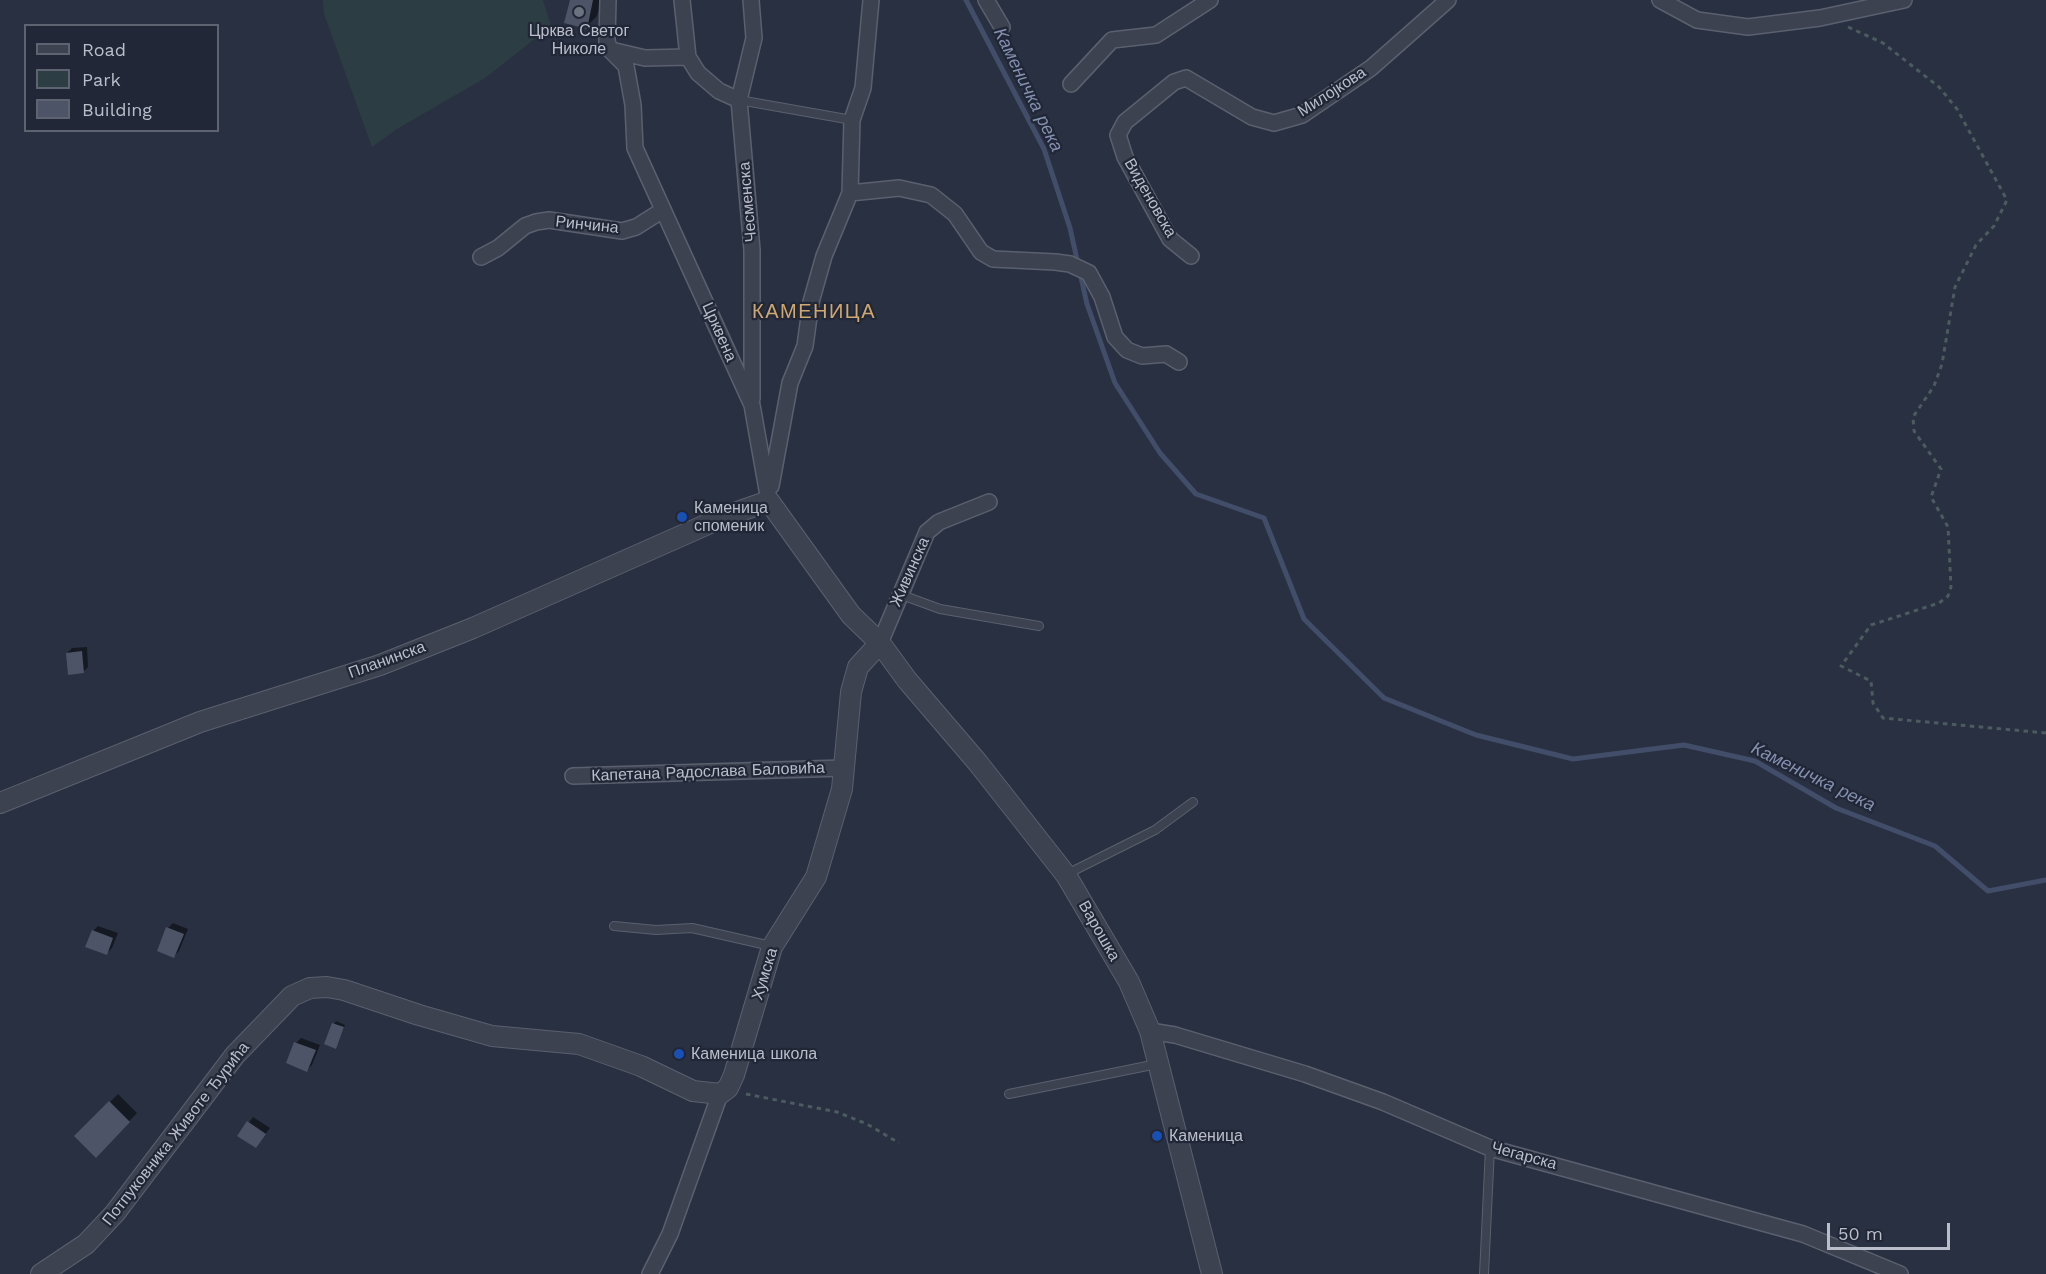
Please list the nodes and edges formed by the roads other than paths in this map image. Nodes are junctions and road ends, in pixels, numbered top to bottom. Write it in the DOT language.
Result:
graph roads {
  1 [pos="608,0"];
  2 [pos="682,0"];
  3 [pos="751,0"];
  4 [pos="872,0"];
  5 [pos="986,0"];
  6 [pos="1209,0"];
  7 [pos="1448,0"];
  8 [pos="1660,0"];
  9 [pos="1904,0"];
  10 [pos="1002,27"];
  11 [pos="610,50"];
  12 [pos="688,57"];
  13 [pos="1071,84"];
  14 [pos="739,100"];
  15 [pos="852,120"];
  16 [pos="1118,135"];
  17 [pos="850,193"];
  18 [pos="663,210"];
  19 [pos="481,256"];
  20 [pos="1191,256"];
  21 [pos="1179,362"];
  22 [pos="752,405"];
  23 [pos="769,501"];
  24 [pos="989,502"];
  25 [pos="899,594"];
  26 [pos="1039,626"];
  27 [pos="880,643"];
  28 [pos="844,768"];
  29 [pos="573,776"];
  30 [pos="1193,802"];
  31 [pos="0,803"];
  32 [pos="1066,875"];
  33 [pos="614,926"];
  34 [pos="772,947"];
  35 [pos="1150,1031"];
  36 [pos="1159,1064"];
  37 [pos="724,1091"];
  38 [pos="1009,1094"];
  39 [pos="1490,1148"];
  40 [pos="41,1274"];
  41 [pos="651,1274"];
  42 [pos="1212,1274"];
  43 [pos="1484,1274"];
  44 [pos="1900,1274"];
  1 -- 11 [label="street"];
  2 -- 12 [label="street"];
  3 -- 14 [label="street, Чесменска"];
  4 -- 15 [label="street"];
  5 -- 10 [label="street"];
  6 -- 13 [label="street"];
  7 -- 16 [label="street, Милојкова"];
  8 -- 9 [label="street"];
  11 -- 12 [label="street"];
  11 -- 18 [label="street, Црквена"];
  12 -- 14 [label="street"];
  14 -- 15 [label="lane"];
  14 -- 22 [label="street, Чесменска"];
  15 -- 17 [label="street"];
  16 -- 20 [label="street, Виденовска"];
  17 -- 21 [label="street"];
  17 -- 23 [label="street"];
  18 -- 19 [label="street, Ринчина"];
  18 -- 22 [label="street, Црквена"];
  22 -- 23 [label="street, Црквена"];
  23 -- 27 [label="street, Црквена"];
  23 -- 31 [label="street, Планинска"];
  24 -- 25 [label="street, Живинска"];
  25 -- 26 [label="lane"];
  25 -- 27 [label="street, Живинска"];
  27 -- 28 [label="street, Хумска"];
  27 -- 32 [label="street, Варошка"];
  28 -- 29 [label="street, Капетана Радослава Баловића"];
  28 -- 34 [label="street, Хумска"];
  30 -- 32 [label="lane"];
  32 -- 35 [label="street, Варошка"];
  33 -- 34 [label="lane"];
  34 -- 37 [label="street, Хумска"];
  35 -- 36 [label="street, Варошка"];
  35 -- 39 [label="street, Чегарска"];
  36 -- 38 [label="lane"];
  36 -- 42 [label="street, Варошка"];
  37 -- 40 [label="street, Потпуковника Животе Ђурића"];
  37 -- 41 [label="street, Хумска"];
  39 -- 43 [label="lane"];
  39 -- 44 [label="street, Чегарска"];
}
